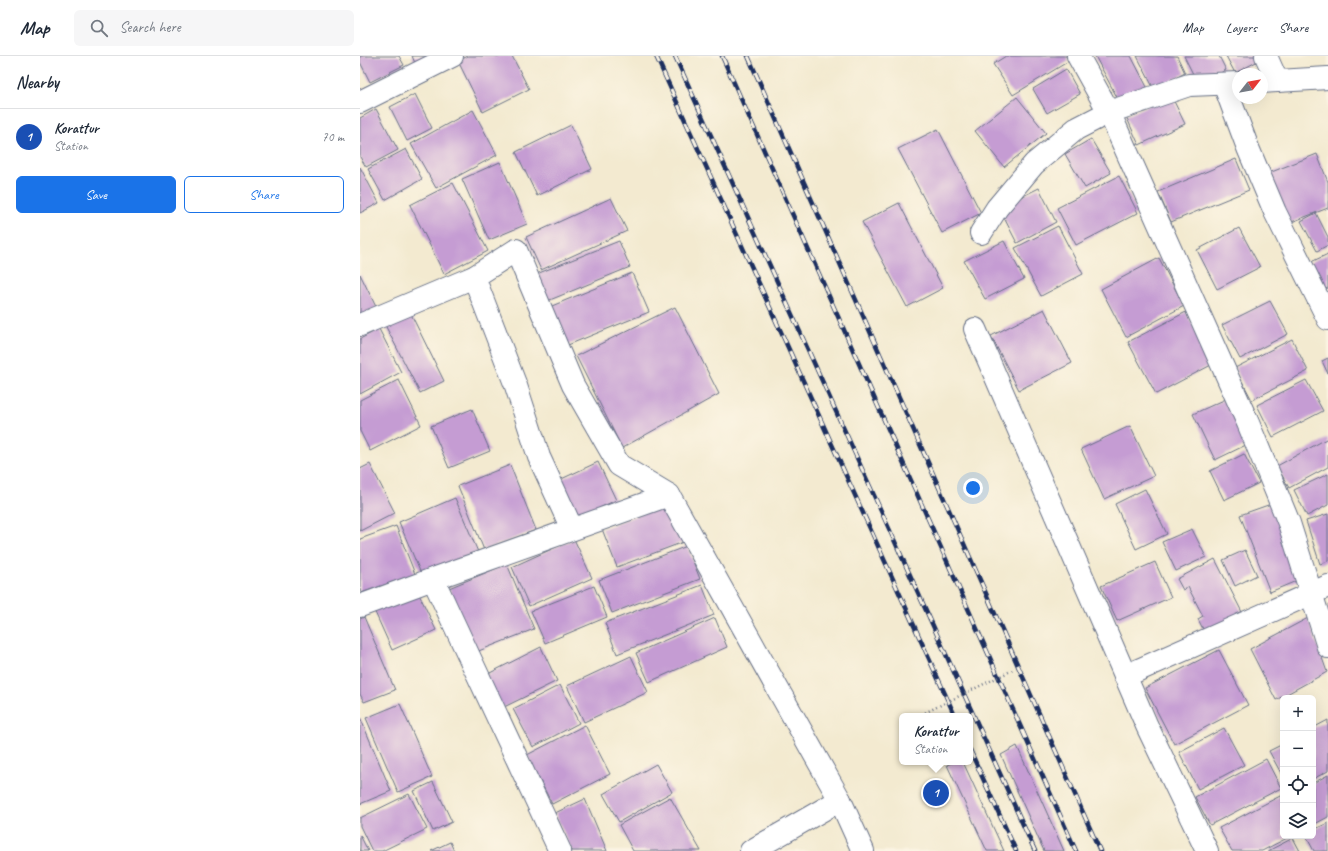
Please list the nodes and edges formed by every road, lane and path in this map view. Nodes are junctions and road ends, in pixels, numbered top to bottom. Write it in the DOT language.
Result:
graph roads {
  1 [pos="452,56"];
  2 [pos="1078,56"];
  3 [pos="1266,56"];
  4 [pos="1328,78"];
  5 [pos="1270,81"];
  6 [pos="1231,83"];
  7 [pos="360,102"];
  8 [pos="1109,112"];
  9 [pos="981,233"];
  10 [pos="474,277"];
  11 [pos="1328,319"];
  12 [pos="360,325"];
  13 [pos="975,329"];
  14 [pos="669,495"];
  15 [pos="572,530"];
  16 [pos="433,579"];
  17 [pos="1320,590"];
  18 [pos="360,606"];
  19 [pos="1328,647"];
  20 [pos="1015,669"];
  21 [pos="1125,676"];
  22 [pos="924,713"];
  23 [pos="840,800"];
  24 [pos="560,851"];
  25 [pos="751,851"];
  26 [pos="863,851"];
  27 [pos="1207,851"];
  1 -- 7 [label="street"];
  2 -- 8 [label="street"];
  3 -- 5 [label="street"];
  4 -- 5 [label="street"];
  6 -- 8 [label="street"];
  6 -- 11 [label="street"];
  8 -- 9 [label="street"];
  8 -- 17 [label="street"];
  10 -- 12 [label="street"];
  10 -- 14 [label="street"];
  10 -- 15 [label="street"];
  13 -- 21 [label="street"];
  14 -- 15 [label="street"];
  14 -- 23 [label="street"];
  15 -- 16 [label="street"];
  16 -- 18 [label="street"];
  16 -- 24 [label="street"];
  17 -- 19 [label="street"];
  17 -- 21 [label="street"];
  20 -- 22 [label="path, bridge"];
  21 -- 27 [label="street"];
  23 -- 25 [label="street"];
  23 -- 26 [label="street"];
}
